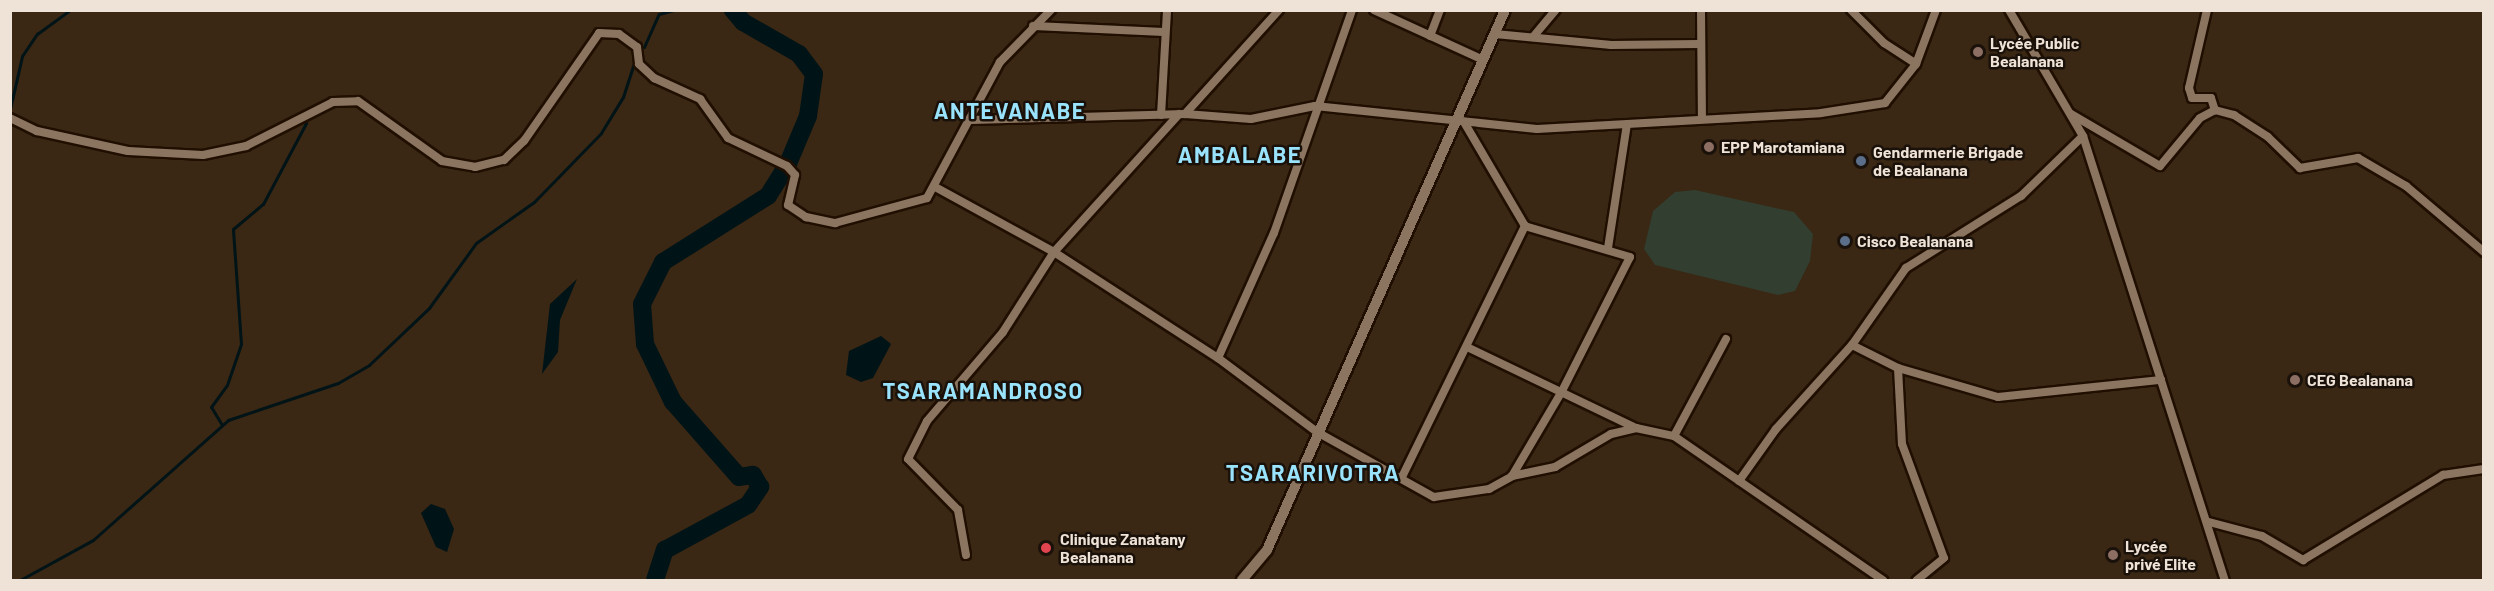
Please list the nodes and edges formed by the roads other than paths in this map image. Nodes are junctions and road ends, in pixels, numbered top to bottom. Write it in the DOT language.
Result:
graph roads {
  1 [pos="1051,10"];
  2 [pos="1167,10"];
  3 [pos="1279,10"];
  4 [pos="1352,10"];
  5 [pos="1374,10"];
  6 [pos="1440,10"];
  7 [pos="1505,10"];
  8 [pos="1556,10"];
  9 [pos="1701,10"];
  10 [pos="1851,10"];
  11 [pos="1936,10"];
  12 [pos="2009,10"];
  13 [pos="2207,10"];
  14 [pos="1033,26"];
  15 [pos="1165,32"];
  16 [pos="1495,34"];
  17 [pos="1430,36"];
  18 [pos="1533,37"];
  19 [pos="1699,44"];
  20 [pos="1483,60"];
  21 [pos="1916,64"];
  22 [pos="1314,106"];
  23 [pos="2215,110"];
  24 [pos="1182,114"];
  25 [pos="2071,114"];
  26 [pos="1161,115"];
  27 [pos="10,118"];
  28 [pos="1702,119"];
  29 [pos="971,120"];
  30 [pos="1461,120"];
  31 [pos="1627,124"];
  32 [pos="2083,136"];
  33 [pos="937,188"];
  34 [pos="1525,226"];
  35 [pos="1608,248"];
  36 [pos="1054,252"];
  37 [pos="2484,252"];
  38 [pos="1726,339"];
  39 [pos="1852,345"];
  40 [pos="1467,347"];
  41 [pos="1218,358"];
  42 [pos="1898,368"];
  43 [pos="2161,380"];
  44 [pos="1562,391"];
  45 [pos="1636,428"];
  46 [pos="1317,432"];
  47 [pos="1674,436"];
  48 [pos="2484,469"];
  49 [pos="1512,476"];
  50 [pos="1402,477"];
  51 [pos="1739,481"];
  52 [pos="2209,522"];
  53 [pos="966,555"];
  54 [pos="1242,580"];
  55 [pos="1883,580"];
  56 [pos="1917,580"];
  57 [pos="2225,580"];
  1 -- 14 [label="street"];
  2 -- 15 [label="street"];
  3 -- 24 [label="street"];
  4 -- 22 [label="street"];
  5 -- 17 [label="street"];
  6 -- 17 [label="street"];
  7 -- 16 [label="street"];
  8 -- 18 [label="street"];
  9 -- 19 [label="street"];
  10 -- 21 [label="street"];
  11 -- 21 [label="street"];
  12 -- 25 [label="street"];
  13 -- 23 [label="street"];
  14 -- 15 [label="street"];
  14 -- 29 [label="street"];
  15 -- 26 [label="street"];
  16 -- 18 [label="street"];
  16 -- 20 [label="street"];
  17 -- 20 [label="street"];
  18 -- 19 [label="street"];
  19 -- 28 [label="street"];
  20 -- 30 [label="street"];
  21 -- 28 [label="street"];
  22 -- 24 [label="street"];
  22 -- 30 [label="street"];
  22 -- 41 [label="street"];
  23 -- 25 [label="street"];
  23 -- 37 [label="street"];
  24 -- 26 [label="street"];
  24 -- 36 [label="street"];
  25 -- 32 [label="street"];
  26 -- 29 [label="street"];
  27 -- 33 [label="street"];
  28 -- 31 [label="street"];
  29 -- 33 [label="street"];
  30 -- 31 [label="street"];
  30 -- 34 [label="street"];
  30 -- 46 [label="street"];
  31 -- 35 [label="street"];
  32 -- 39 [label="street"];
  32 -- 43 [label="street"];
  33 -- 36 [label="street"];
  34 -- 35 [label="street"];
  34 -- 40 [label="street"];
  35 -- 44 [label="street"];
  36 -- 41 [label="street"];
  36 -- 53 [label="street"];
  38 -- 47 [label="street"];
  39 -- 42 [label="street"];
  39 -- 51 [label="street"];
  40 -- 44 [label="street"];
  40 -- 50 [label="street"];
  41 -- 46 [label="street"];
  42 -- 43 [label="street"];
  42 -- 56 [label="street"];
  43 -- 52 [label="street"];
  44 -- 45 [label="street"];
  44 -- 49 [label="street"];
  45 -- 47 [label="street"];
  45 -- 49 [label="street"];
  46 -- 50 [label="street"];
  46 -- 54 [label="street"];
  47 -- 51 [label="street"];
  48 -- 52 [label="street"];
  49 -- 50 [label="street"];
  51 -- 55 [label="street"];
  52 -- 57 [label="street"];
}
